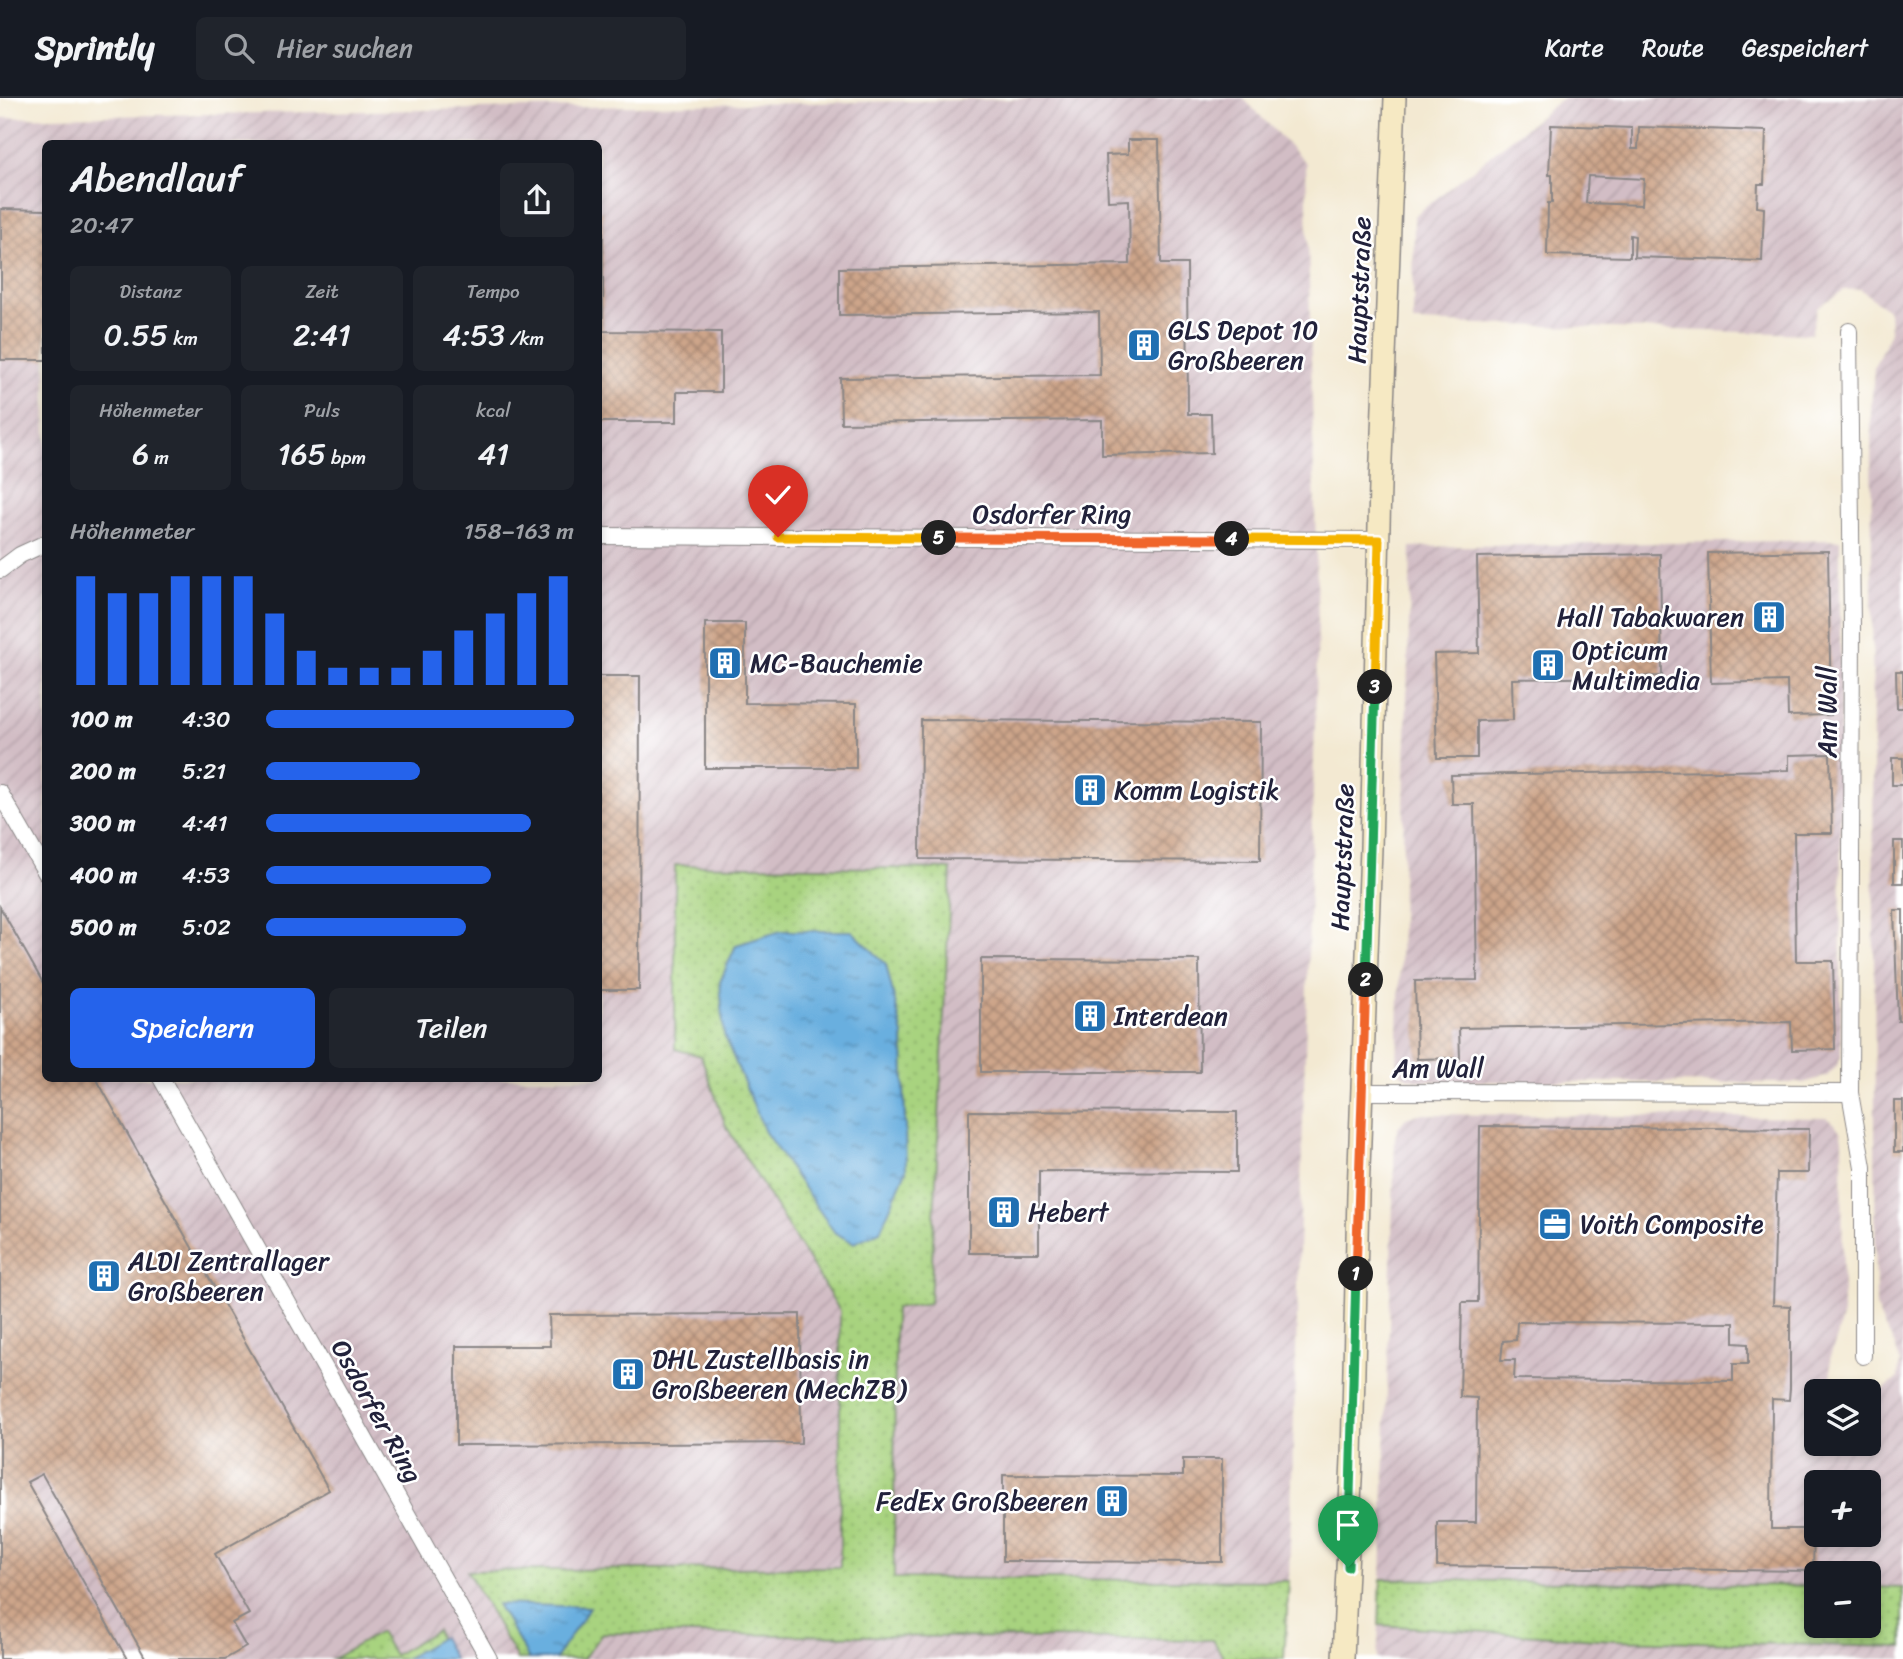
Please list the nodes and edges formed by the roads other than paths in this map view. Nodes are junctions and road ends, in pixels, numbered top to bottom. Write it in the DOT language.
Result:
graph roads {
  1 [pos="1395,98"];
  2 [pos="1849,331"];
  3 [pos="602,536"];
  4 [pos="1379,540"];
  5 [pos="42,545"];
  6 [pos="0,570"];
  7 [pos="0,793"];
  8 [pos="42,866"];
  9 [pos="163,1082"];
  10 [pos="1362,1092"];
  11 [pos="1850,1093"];
  12 [pos="1863,1356"];
  13 [pos="489,1659"];
  14 [pos="1343,1659"];
  1 -- 4 [label="street, Hauptstraße"];
  2 -- 11 [label="street, Am Wall"];
  3 -- 4 [label="street, Osdorfer Ring"];
  4 -- 10 [label="street, Hauptstraße"];
  5 -- 6 [label="street"];
  7 -- 8 [label="street"];
  9 -- 13 [label="street, Osdorfer Ring"];
  10 -- 11 [label="street, Am Wall"];
  10 -- 14 [label="street, Hauptstraße"];
  11 -- 12 [label="street, Am Wall"];
}
